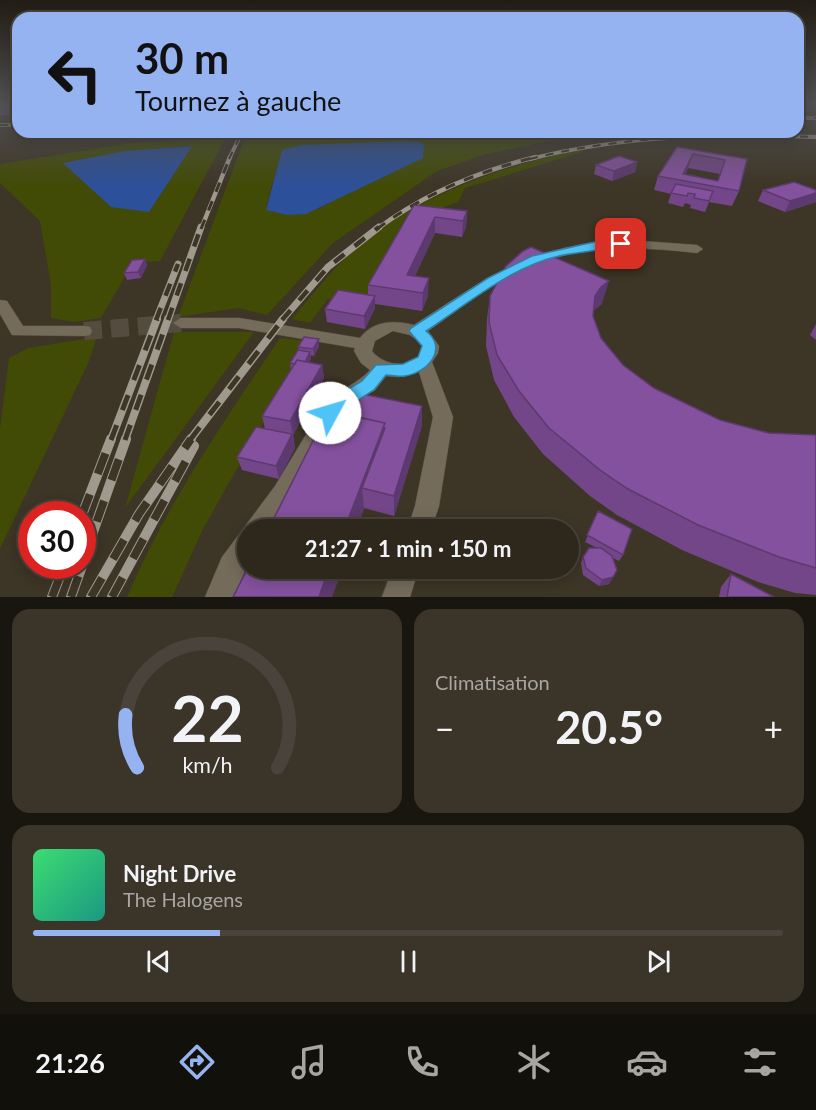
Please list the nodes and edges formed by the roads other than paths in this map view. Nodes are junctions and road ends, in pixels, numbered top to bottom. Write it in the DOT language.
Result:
graph roads {
  1 [pos="697,249"];
  2 [pos="0,305"];
  3 [pos="181,323"];
  4 [pos="84,331"];
  5 [pos="417,331"];
  6 [pos="364,344"];
  7 [pos="421,363"];
  8 [pos="381,369"];
  9 [pos="263,519"];
  10 [pos="423,519"];
  11 [pos="237,557"];
  12 [pos="402,579"];
  13 [pos="219,597"];
  14 [pos="396,597"];
  1 -- 5 [label="street"];
  2 -- 4 [label="street"];
  3 -- 6 [label="street"];
  5 -- 6 [label="street"];
  5 -- 7 [label="street"];
  6 -- 8 [label="street"];
  7 -- 8 [label="street"];
  7 -- 10 [label="street"];
  8 -- 9 [label="street"];
  11 -- 13 [label="street"];
  12 -- 14 [label="street"];
}
